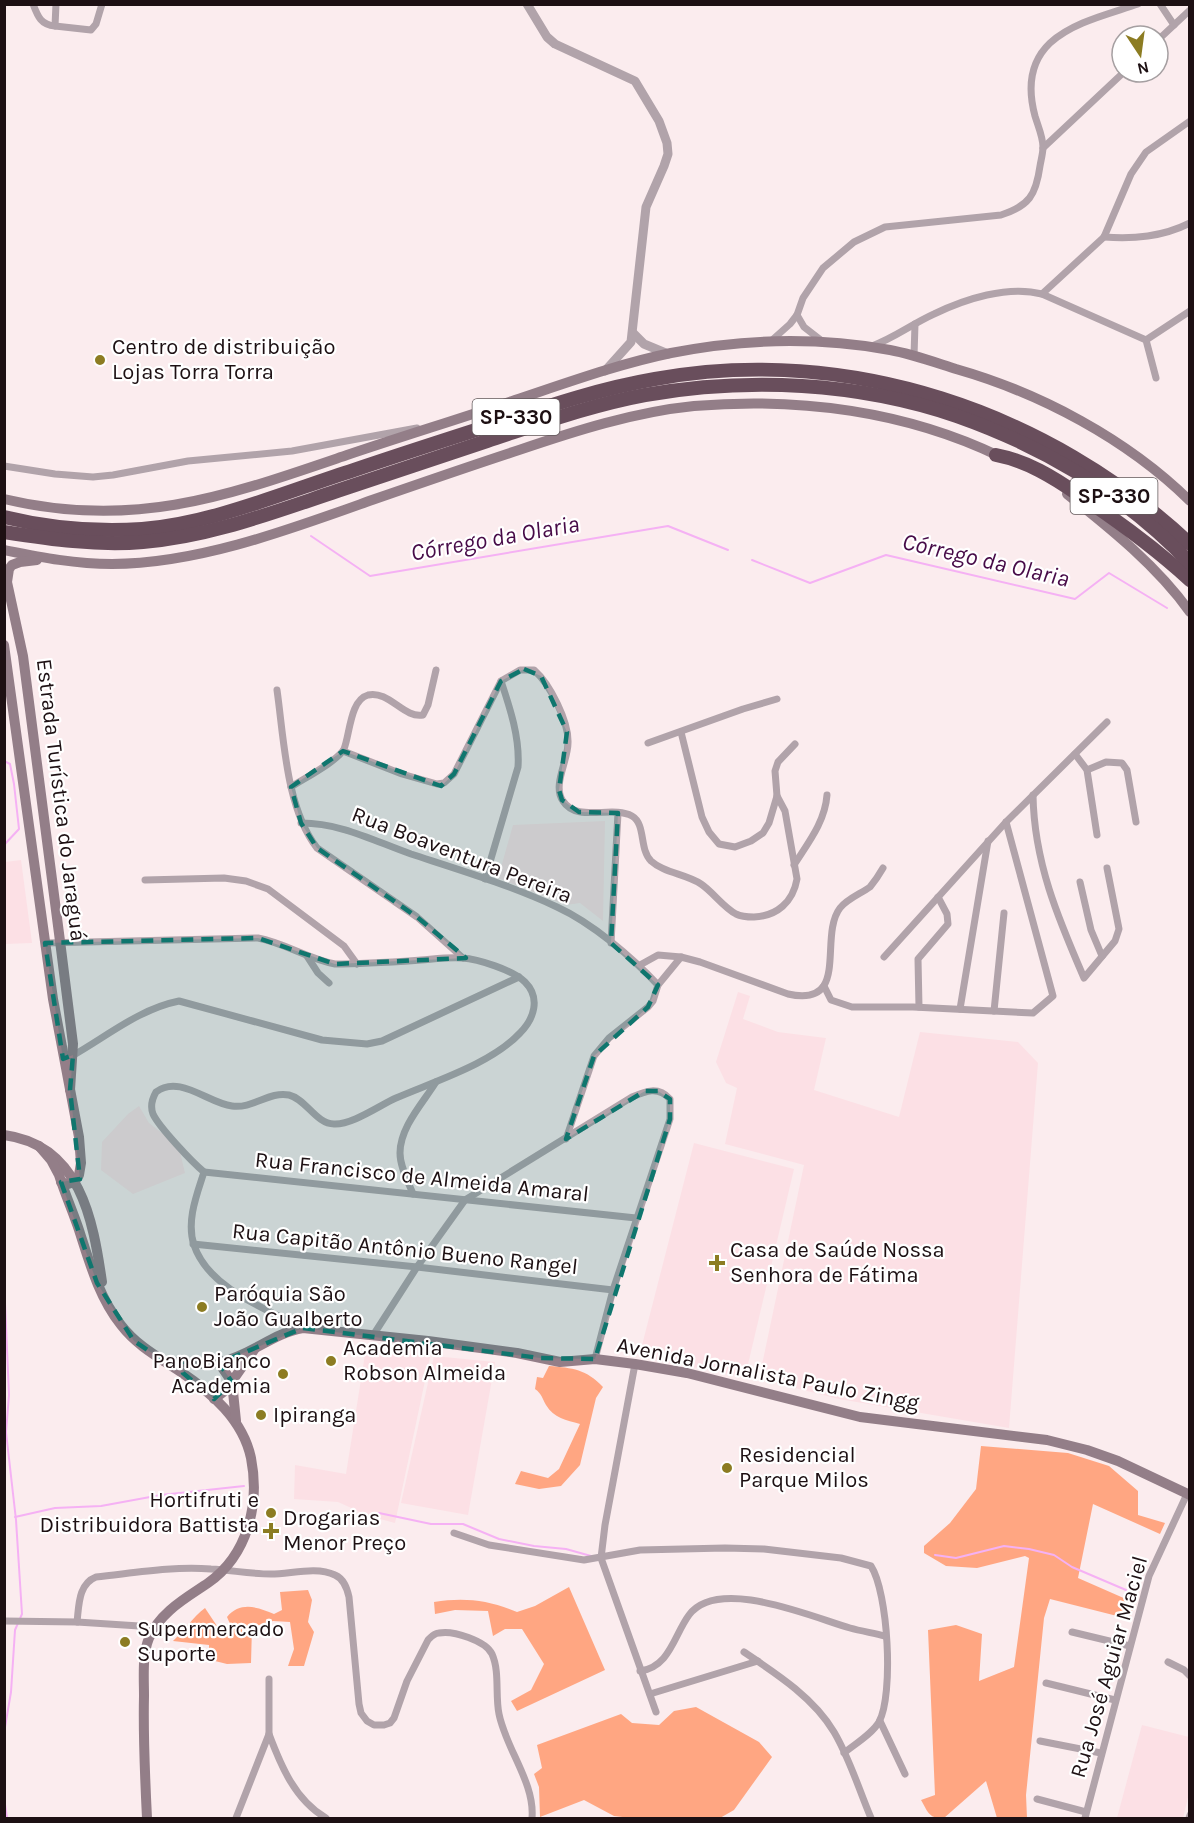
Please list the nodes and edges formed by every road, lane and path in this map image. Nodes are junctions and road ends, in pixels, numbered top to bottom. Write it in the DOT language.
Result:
graph roads {
  1 [pos="33,4"];
  2 [pos="56,4"];
  3 [pos="102,4"];
  4 [pos="527,4"];
  5 [pos="1138,4"];
  6 [pos="1160,4"];
  7 [pos="1190,10"];
  8 [pos="1174,25"];
  9 [pos="55,26"];
  10 [pos="1170,29"];
  11 [pos="1111,84"];
  12 [pos="1190,121"];
  13 [pos="1043,148"];
  14 [pos="1190,223"];
  15 [pos="1104,237"];
  16 [pos="1042,294"];
  17 [pos="1190,311"];
  18 [pos="797,315"];
  19 [pos="915,324"];
  20 [pos="633,333"];
  21 [pos="1146,340"];
  22 [pos="770,342"];
  23 [pos="824,343"];
  24 [pos="870,347"];
  25 [pos="669,354"];
  26 [pos="914,356"];
  27 [pos="605,370"];
  28 [pos="1156,378"];
  29 [pos="446,423"];
  30 [pos="996,455"];
  31 [pos="4,466"];
  32 [pos="4,499"];
  33 [pos="1190,501"];
  34 [pos="4,517"];
  35 [pos="4,532"];
  36 [pos="1190,544"];
  37 [pos="4,550"];
  38 [pos="58,560"];
  39 [pos="1190,563"];
  40 [pos="1190,580"];
  41 [pos="1190,612"];
  42 [pos="4,645"];
  43 [pos="436,670"];
  44 [pos="501,681"];
  45 [pos="278,690"];
  46 [pos="777,699"];
  47 [pos="1107,722"];
  48 [pos="681,732"];
  49 [pos="648,743"];
  50 [pos="795,744"];
  51 [pos="343,751"];
  52 [pos="1074,754"];
  53 [pos="1087,770"];
  54 [pos="291,787"];
  55 [pos="827,795"];
  56 [pos="1033,795"];
  57 [pos="777,796"];
  58 [pos="618,813"];
  59 [pos="1006,822"];
  60 [pos="1136,822"];
  61 [pos="301,823"];
  62 [pos="1097,835"];
  63 [pos="988,841"];
  64 [pos="794,865"];
  65 [pos="883,868"];
  66 [pos="1107,868"];
  67 [pos="485,879"];
  68 [pos="145,880"];
  69 [pos="1080,882"];
  70 [pos="938,897"];
  71 [pos="1004,913"];
  72 [pos="60,941"];
  73 [pos="45,943"];
  74 [pos="611,943"];
  75 [pos="307,956"];
  76 [pos="1102,956"];
  77 [pos="681,957"];
  78 [pos="884,957"];
  79 [pos="463,958"];
  80 [pos="357,964"];
  81 [pos="639,965"];
  82 [pos="519,977"];
  83 [pos="329,984"];
  84 [pos="658,986"];
  85 [pos="824,986"];
  86 [pos="919,1007"];
  87 [pos="960,1009"];
  88 [pos="994,1011"];
  89 [pos="68,1057"];
  90 [pos="436,1082"];
  91 [pos="7,1136"];
  92 [pos="79,1137"];
  93 [pos="566,1139"];
  94 [pos="81,1170"];
  95 [pos="204,1172"];
  96 [pos="61,1174"];
  97 [pos="74,1182"];
  98 [pos="413,1194"];
  99 [pos="465,1200"];
  100 [pos="88,1215"];
  101 [pos="636,1218"];
  102 [pos="193,1244"];
  103 [pos="417,1267"];
  104 [pos="613,1290"];
  105 [pos="103,1298"];
  106 [pos="303,1328"];
  107 [pos="374,1334"];
  108 [pos="256,1347"];
  109 [pos="595,1359"];
  110 [pos="164,1361"];
  111 [pos="191,1363"];
  112 [pos="219,1363"];
  113 [pos="635,1364"];
  114 [pos="183,1373"];
  115 [pos="232,1382"];
  116 [pos="214,1399"];
  117 [pos="236,1421"];
  118 [pos="1188,1494"];
  119 [pos="454,1533"];
  120 [pos="601,1558"];
  121 [pos="224,1570"];
  122 [pos="5,1621"];
  123 [pos="77,1622"];
  124 [pos="155,1627"];
  125 [pos="1072,1632"];
  126 [pos="885,1636"];
  127 [pos="1130,1646"];
  128 [pos="744,1652"];
  129 [pos="758,1662"];
  130 [pos="1168,1662"];
  131 [pos="640,1671"];
  132 [pos="1190,1676"];
  133 [pos="269,1679"];
  134 [pos="1046,1683"];
  135 [pos="650,1694"];
  136 [pos="1115,1700"];
  137 [pos="656,1712"];
  138 [pos="880,1720"];
  139 [pos="269,1734"];
  140 [pos="1040,1741"];
  141 [pos="844,1753"];
  142 [pos="1101,1754"];
  143 [pos="905,1774"];
  144 [pos="1037,1799"];
  145 [pos="1085,1815"];
  146 [pos="147,1818"];
  147 [pos="236,1818"];
  148 [pos="326,1818"];
  149 [pos="532,1818"];
  150 [pos="871,1818"];
  1 -- 9 [label="street"];
  2 -- 9 [label="street"];
  3 -- 9 [label="street"];
  4 -- 20 [label="street"];
  5 -- 13 [label="street"];
  6 -- 8 [label="street"];
  7 -- 8 [label="street"];
  8 -- 10 [label="street"];
  11 -- 13 [label="street"];
  12 -- 15 [label="street"];
  13 -- 18 [label="street"];
  14 -- 15 [label="street"];
  15 -- 16 [label="street"];
  16 -- 19 [label="street"];
  16 -- 21 [label="street"];
  17 -- 21 [label="street"];
  18 -- 22 [label="street"];
  18 -- 23 [label="street"];
  19 -- 24 [label="street"];
  19 -- 26 [label="street"];
  20 -- 25 [label="street"];
  20 -- 27 [label="street"];
  21 -- 28 [label="street"];
  22 -- 23 [label="main road"];
  22 -- 25 [label="main road"];
  23 -- 24 [label="main road"];
  24 -- 26 [label="main road"];
  25 -- 27 [label="main road"];
  26 -- 33 [label="main road"];
  27 -- 29 [label="main road"];
  29 -- 31 [label="street"];
  29 -- 32 [label="main road"];
  30 -- 38 [label="main road"];
  30 -- 40 [label="highway"];
  30 -- 41 [label="main road"];
  34 -- 36 [label="highway, SP-330"];
  35 -- 39 [label="highway, SP-330"];
  37 -- 38 [label="main road"];
  38 -- 72 [label="main road, Estrada Turística do Jaraguá"];
  42 -- 73 [label="main road, Estrada Turística do Jaraguá"];
  43 -- 51 [label="street"];
  44 -- 51 [label="street"];
  44 -- 58 [label="street"];
  44 -- 67 [label="street"];
  45 -- 54 [label="street"];
  46 -- 48 [label="street"];
  47 -- 52 [label="street"];
  48 -- 49 [label="street"];
  48 -- 57 [label="street"];
  50 -- 57 [label="street"];
  51 -- 54 [label="street"];
  52 -- 53 [label="street"];
  52 -- 56 [label="street"];
  53 -- 60 [label="street"];
  53 -- 62 [label="street"];
  54 -- 61 [label="street"];
  55 -- 64 [label="street"];
  56 -- 59 [label="street"];
  56 -- 76 [label="street"];
  57 -- 64 [label="street"];
  58 -- 64 [label="street"];
  58 -- 74 [label="street"];
  59 -- 63 [label="street"];
  59 -- 88 [label="street"];
  61 -- 67 [label="street, Rua Boaventura Pereira"];
  61 -- 79 [label="street"];
  63 -- 70 [label="street"];
  63 -- 87 [label="street"];
  65 -- 85 [label="street"];
  66 -- 76 [label="street"];
  67 -- 74 [label="street, Rua Boaventura Pereira"];
  68 -- 80 [label="street"];
  69 -- 76 [label="street"];
  70 -- 78 [label="street"];
  70 -- 86 [label="street"];
  71 -- 88 [label="street"];
  72 -- 73 [label="street"];
  72 -- 75 [label="street"];
  72 -- 89 [label="main road, Estrada Turística do Jaraguá"];
  73 -- 89 [label="main road, Estrada Turística do Jaraguá"];
  74 -- 81 [label="street, Rua Boaventura Pereira"];
  75 -- 80 [label="street"];
  75 -- 83 [label="street"];
  77 -- 81 [label="street"];
  77 -- 84 [label="street"];
  77 -- 85 [label="street"];
  79 -- 80 [label="street"];
  79 -- 82 [label="street"];
  81 -- 84 [label="street, Rua Boaventura Pereira"];
  82 -- 89 [label="street"];
  82 -- 90 [label="street"];
  84 -- 93 [label="street"];
  85 -- 86 [label="street"];
  86 -- 87 [label="street"];
  87 -- 88 [label="street"];
  89 -- 92 [label="main road, Estrada Turística do Jaraguá"];
  90 -- 95 [label="street"];
  90 -- 98 [label="street"];
  91 -- 96 [label="main road"];
  92 -- 94 [label="main road, Estrada Turística do Jaraguá"];
  92 -- 96 [label="main road"];
  93 -- 99 [label="street"];
  93 -- 101 [label="street"];
  94 -- 97 [label="main road"];
  94 -- 100 [label="main road, Estrada Turística do Jaraguá"];
  95 -- 98 [label="street, Rua Francisco de Almeida Amaral"];
  95 -- 102 [label="street"];
  96 -- 97 [label="main road"];
  96 -- 97 [label="main road"];
  96 -- 105 [label="main road"];
  97 -- 100 [label="main road"];
  98 -- 99 [label="street, Rua Francisco de Almeida Amaral"];
  99 -- 101 [label="street, Rua Francisco de Almeida Amaral"];
  99 -- 103 [label="street"];
  100 -- 105 [label="main road"];
  101 -- 104 [label="street"];
  102 -- 103 [label="street, Rua Capitão Antônio Bueno Rangel"];
  102 -- 106 [label="street"];
  103 -- 104 [label="street, Rua Capitão Antônio Bueno Rangel"];
  103 -- 107 [label="street"];
  104 -- 109 [label="street"];
  105 -- 110 [label="main road"];
  106 -- 107 [label="main road, Avenida Jornalista Paulo Zingg"];
  106 -- 108 [label="main road, Avenida Jornalista Paulo Zingg"];
  107 -- 109 [label="main road, Avenida Jornalista Paulo Zingg"];
  108 -- 112 [label="main road, Avenida Jornalista Paulo Zingg"];
  108 -- 115 [label="main road, Avenida Jornalista Paulo Zingg"];
  109 -- 113 [label="main road, Avenida Jornalista Paulo Zingg"];
  110 -- 111 [label="main road, Avenida Jornalista Paulo Zingg"];
  110 -- 114 [label="main road"];
  111 -- 112 [label="main road, Avenida Jornalista Paulo Zingg"];
  111 -- 114 [label="main road"];
  112 -- 115 [label="main road"];
  113 -- 118 [label="main road, Avenida Jornalista Paulo Zingg"];
  113 -- 120 [label="street"];
  114 -- 116 [label="main road"];
  115 -- 116 [label="main road, Avenida Jornalista Paulo Zingg"];
  115 -- 117 [label="main road"];
  116 -- 117 [label="main road"];
  117 -- 121 [label="main road"];
  118 -- 127 [label="street, Rua José Aguiar Maciel"];
  119 -- 120 [label="street"];
  120 -- 126 [label="street"];
  120 -- 131 [label="street"];
  121 -- 123 [label="street"];
  121 -- 124 [label="main road"];
  121 -- 149 [label="street"];
  122 -- 123 [label="street"];
  123 -- 124 [label="street"];
  124 -- 146 [label="main road"];
  125 -- 127 [label="street"];
  126 -- 131 [label="street"];
  126 -- 138 [label="street"];
  127 -- 136 [label="street, Rua José Aguiar Maciel"];
  128 -- 129 [label="street"];
  129 -- 135 [label="street"];
  129 -- 141 [label="street"];
  130 -- 132 [label="street"];
  131 -- 135 [label="street"];
  133 -- 139 [label="street"];
  134 -- 136 [label="street"];
  135 -- 137 [label="street"];
  136 -- 142 [label="street, Rua José Aguiar Maciel"];
  138 -- 141 [label="street"];
  138 -- 143 [label="street"];
  139 -- 147 [label="street"];
  139 -- 148 [label="street"];
  140 -- 142 [label="street"];
  141 -- 150 [label="street"];
  142 -- 145 [label="street, Rua José Aguiar Maciel"];
  144 -- 145 [label="street"];
}
